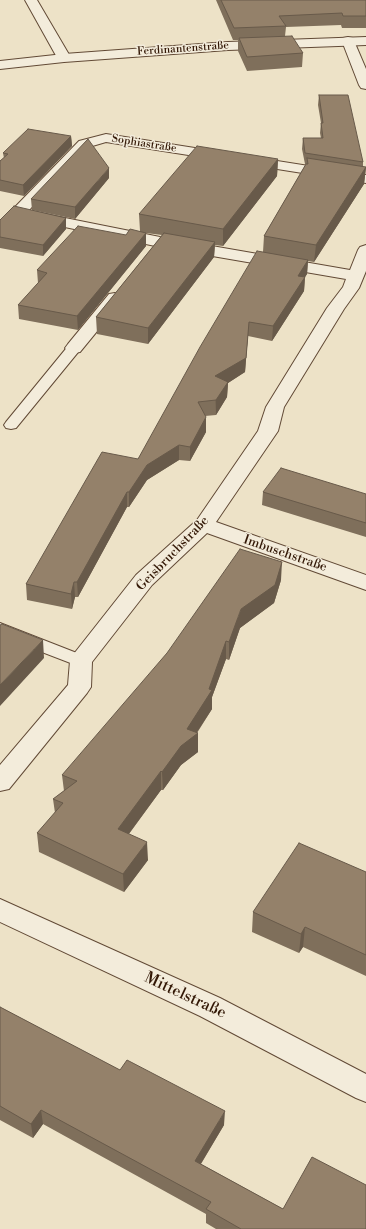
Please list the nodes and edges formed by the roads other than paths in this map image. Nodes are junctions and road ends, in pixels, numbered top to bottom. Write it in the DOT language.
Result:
graph roads {
  1 [pos="31,0"];
  2 [pos="348,41"];
  3 [pos="366,41"];
  4 [pos="64,58"];
  5 [pos="0,66"];
  6 [pos="366,85"];
  7 [pos="366,179"];
  8 [pos="366,250"];
  9 [pos="126,283"];
  10 [pos="358,285"];
  11 [pos="74,348"];
  12 [pos="11,425"];
  13 [pos="204,525"];
  14 [pos="366,583"];
  15 [pos="0,629"];
  16 [pos="82,661"];
  17 [pos="0,782"];
  18 [pos="0,910"];
  19 [pos="366,1089"];
  1 -- 4 [label="street"];
  2 -- 3 [label="street, Ferdinantenstraße"];
  2 -- 4 [label="street, Ferdinantenstraße"];
  2 -- 6 [label="street"];
  4 -- 5 [label="street, Ferdinantenstraße"];
  7 -- 10 [label="street, Sophiastraße"];
  8 -- 10 [label="street, Geisbruchstraße"];
  9 -- 11 [label="street"];
  10 -- 13 [label="street, Geisbruchstraße"];
  11 -- 12 [label="lane"];
  13 -- 14 [label="street, Imbuschstraße"];
  13 -- 16 [label="street, Geisbruchstraße"];
  15 -- 16 [label="lane"];
  16 -- 17 [label="street"];
  18 -- 19 [label="street, Mittelstraße"];
}
